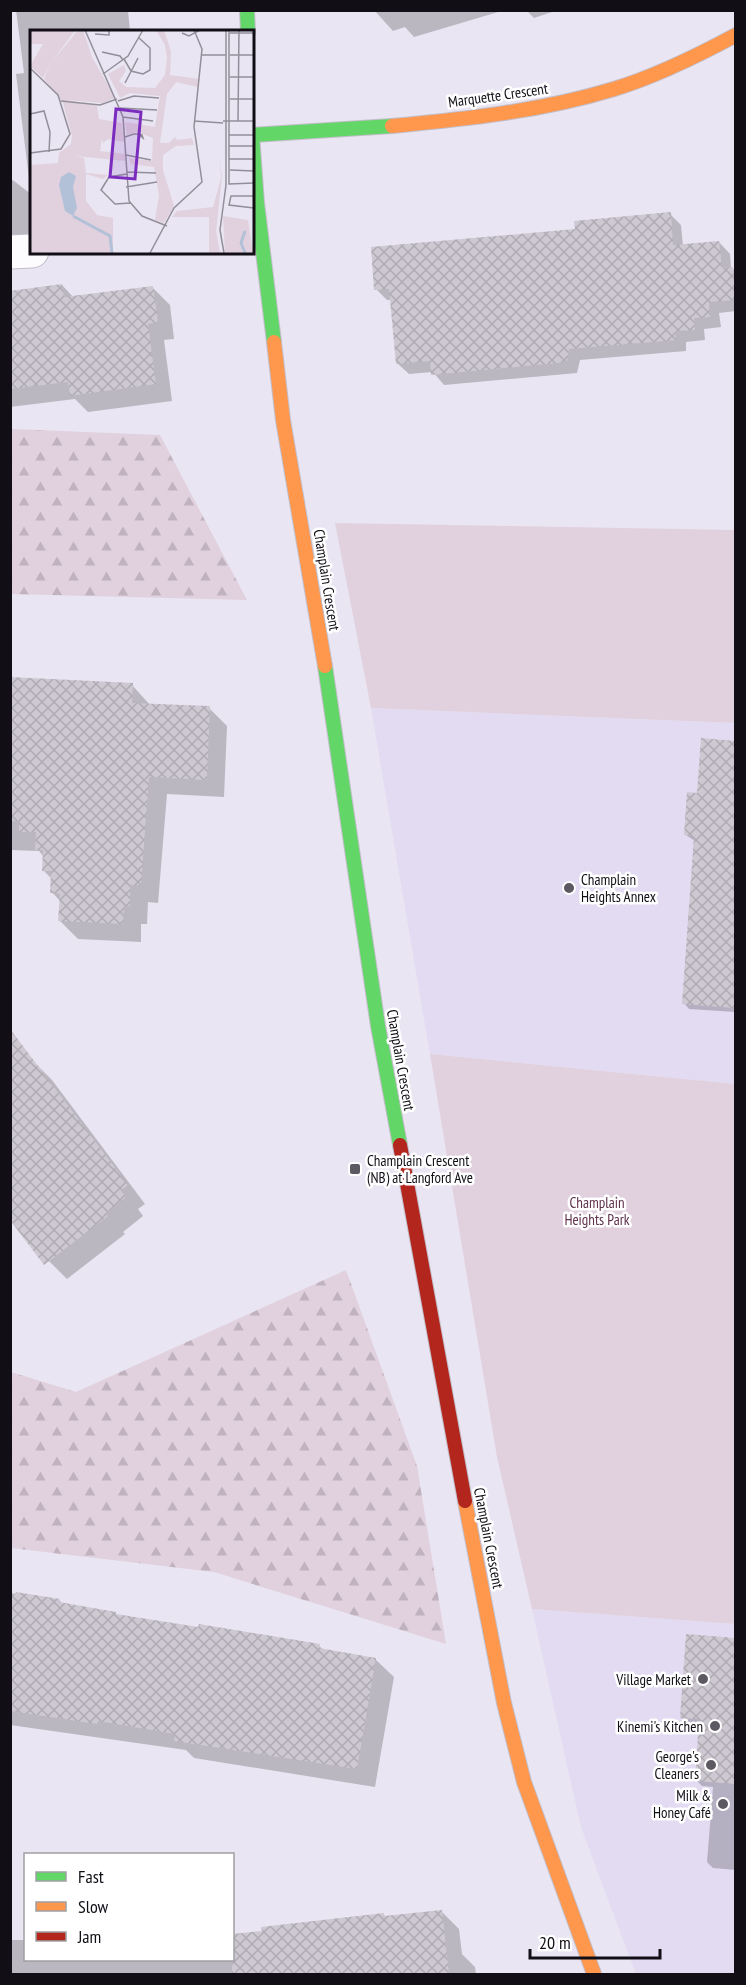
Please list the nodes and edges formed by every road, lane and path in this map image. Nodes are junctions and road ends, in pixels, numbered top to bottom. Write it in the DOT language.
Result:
graph roads {
  1 [pos="247,10"];
  2 [pos="248,30"];
  3 [pos="735,35"];
  4 [pos="254,135"];
  5 [pos="254,204"];
  6 [pos="30,251"];
  7 [pos="10,252"];
  8 [pos="594,1974"];
  1 -- 2 [label="street"];
  3 -- 4 [label="street, Marquette Crescent"];
  5 -- 8 [label="street, Champlain Crescent"];
  6 -- 7 [label="street"];
}
